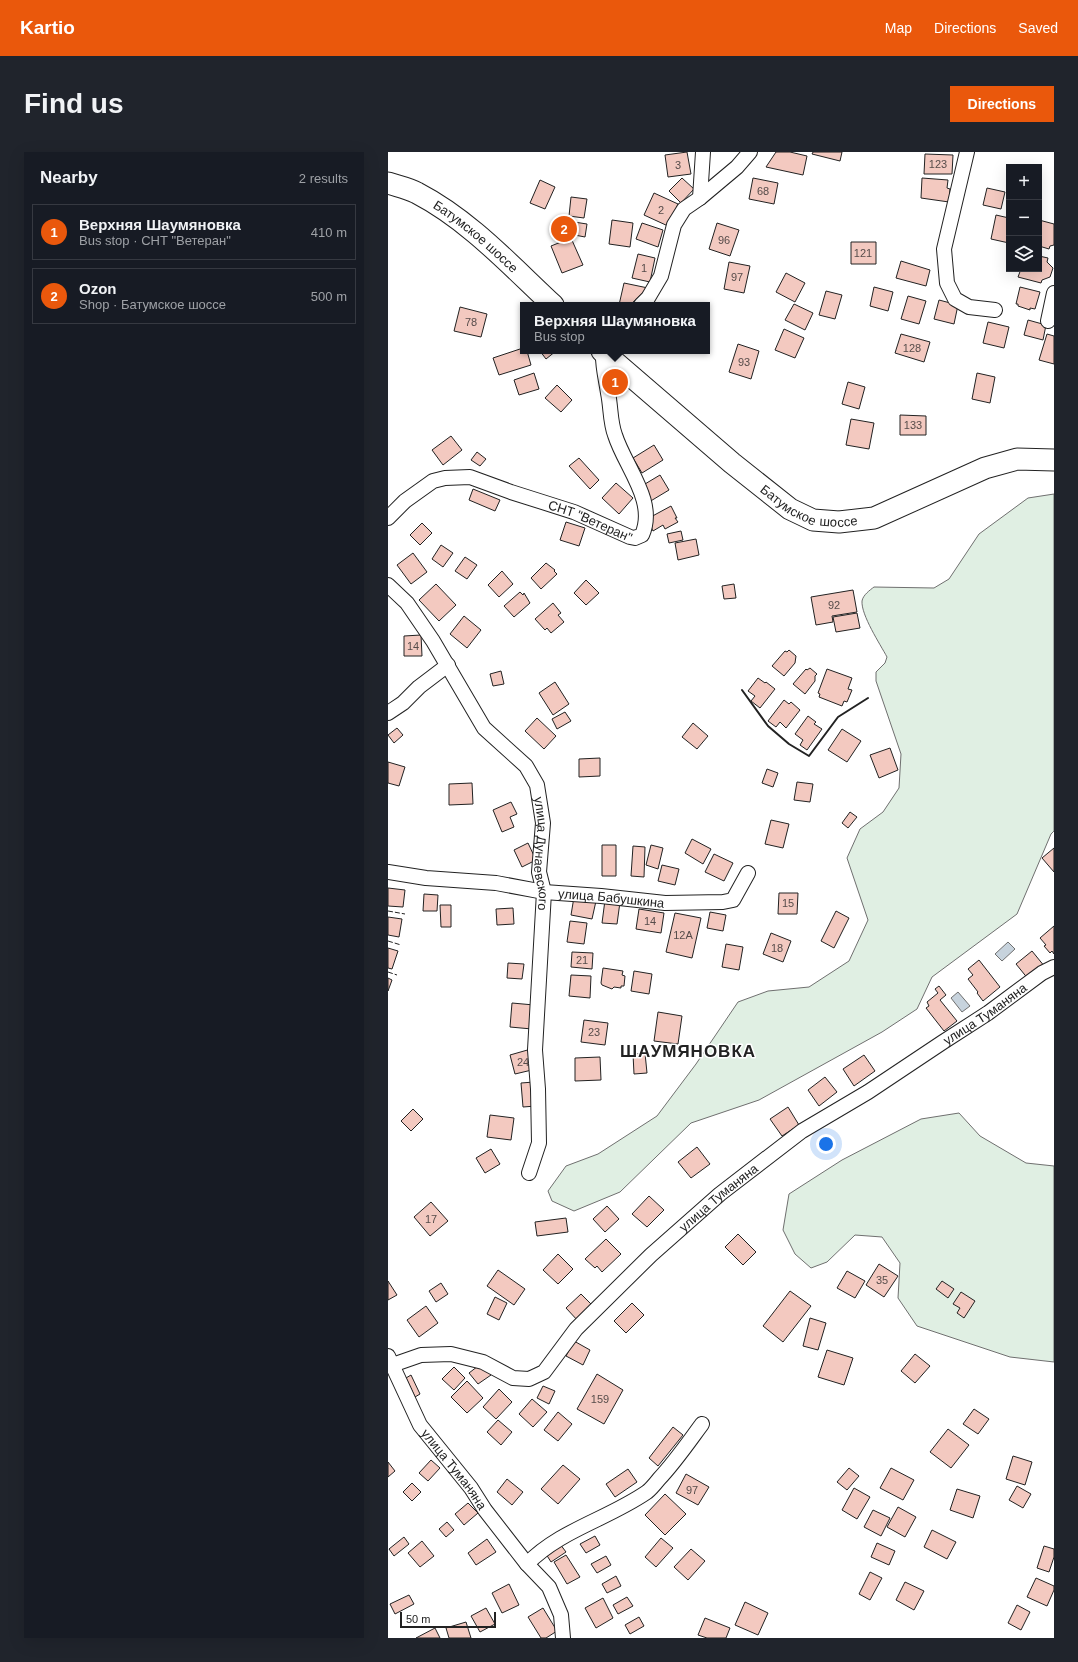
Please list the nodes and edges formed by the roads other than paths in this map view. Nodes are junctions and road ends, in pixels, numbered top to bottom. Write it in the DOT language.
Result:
graph roads {
  1 [pos="703,152"];
  2 [pos="750,152"];
  3 [pos="967,152"];
  4 [pos="388,183"];
  5 [pos="700,198"];
  6 [pos="1054,293"];
  7 [pos="550,302"];
  8 [pos="644,302"];
  9 [pos="996,310"];
  10 [pos="1048,321"];
  11 [pos="602,354"];
  12 [pos="605,354"];
  13 [pos="1054,460"];
  14 [pos="388,518"];
  15 [pos="388,584"];
  16 [pos="448,665"];
  17 [pos="388,713"];
  18 [pos="388,872"];
  19 [pos="748,873"];
  20 [pos="544,892"];
  21 [pos="1054,967"];
  22 [pos="529,1173"];
  23 [pos="391,1362"];
  24 [pos="702,1424"];
  25 [pos="527,1564"];
  26 [pos="563,1638"];
  1 -- 5 [label="street"];
  2 -- 5 [label="street"];
  3 -- 9 [label="street"];
  4 -- 7 [label="highway, Батумское шоссе"];
  5 -- 8 [label="street"];
  6 -- 10 [label="street"];
  11 -- 14 [label="street, СНТ \"Ветеран\""];
  12 -- 13 [label="highway, Батумское шоссе"];
  15 -- 16 [label="street, улица Дунаевского"];
  16 -- 17 [label="street"];
  16 -- 20 [label="street, улица Дунаевского"];
  18 -- 20 [label="street, улица Бабушкина"];
  19 -- 20 [label="street, улица Бабушкина"];
  20 -- 22 [label="street, улица Дунаевского"];
  21 -- 23 [label="street, улица Туманяна"];
  23 -- 25 [label="street, улица Туманяна"];
  24 -- 25 [label="street"];
  25 -- 26 [label="street, улица Туманяна"];
}
